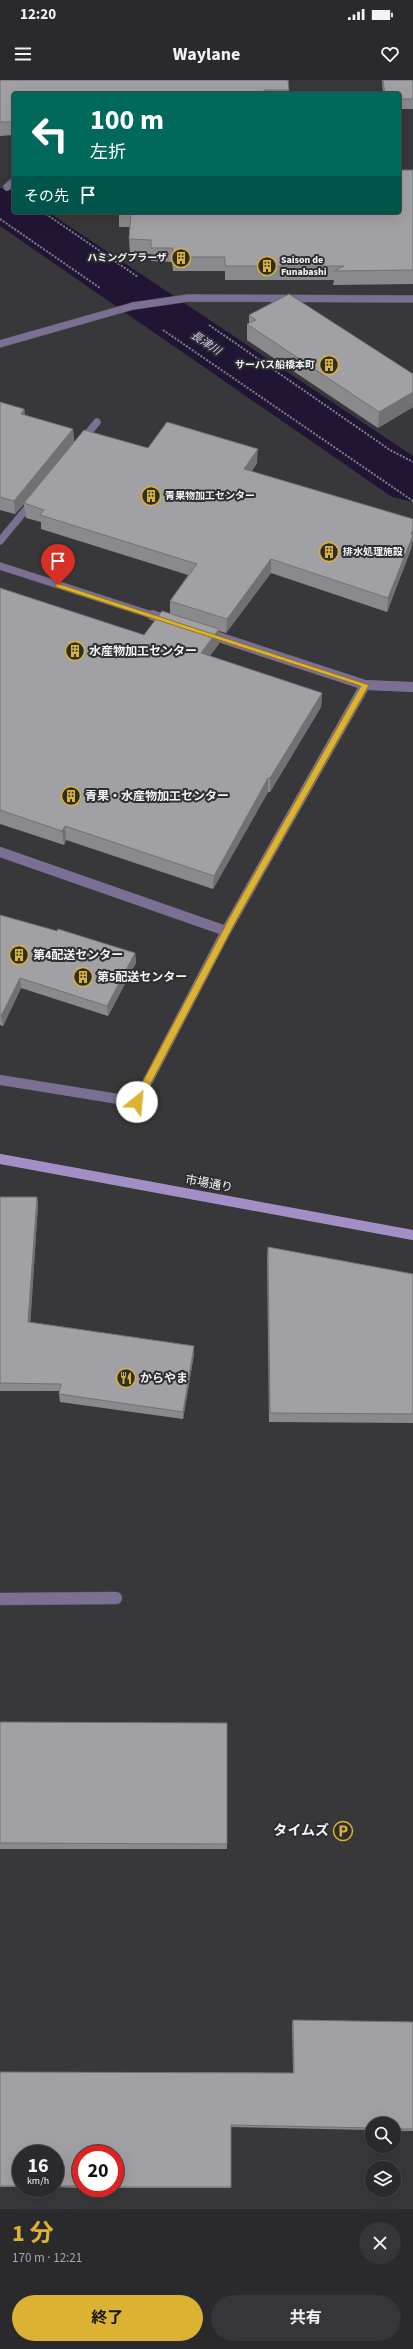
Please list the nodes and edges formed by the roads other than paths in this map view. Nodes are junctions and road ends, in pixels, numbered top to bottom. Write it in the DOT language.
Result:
graph roads {
  1 [pos="12,183"];
  2 [pos="7,187"];
  3 [pos="413,299"];
  4 [pos="0,344"];
  5 [pos="97,422"];
  6 [pos="78,446"];
  7 [pos="39,494"];
  8 [pos="0,542"];
  9 [pos="0,566"];
  10 [pos="179,624"];
  11 [pos="194,629"];
  12 [pos="366,685"];
  13 [pos="413,687"];
  14 [pos="0,852"];
  15 [pos="226,931"];
  16 [pos="0,1080"];
  17 [pos="0,1159"];
  18 [pos="413,1235"];
  19 [pos="116,1598"];
  20 [pos="0,1599"];
  1 -- 2 [label="street"];
  3 -- 4 [label="street"];
  5 -- 6 [label="street"];
  7 -- 8 [label="street"];
  9 -- 10 [label="street"];
  11 -- 12 [label="street"];
  12 -- 13 [label="street"];
  12 -- 15 [label="street"];
  14 -- 15 [label="street"];
  15 -- 16 [label="street"];
  17 -- 18 [label="street, 市場通り"];
  19 -- 20 [label="street"];
}
